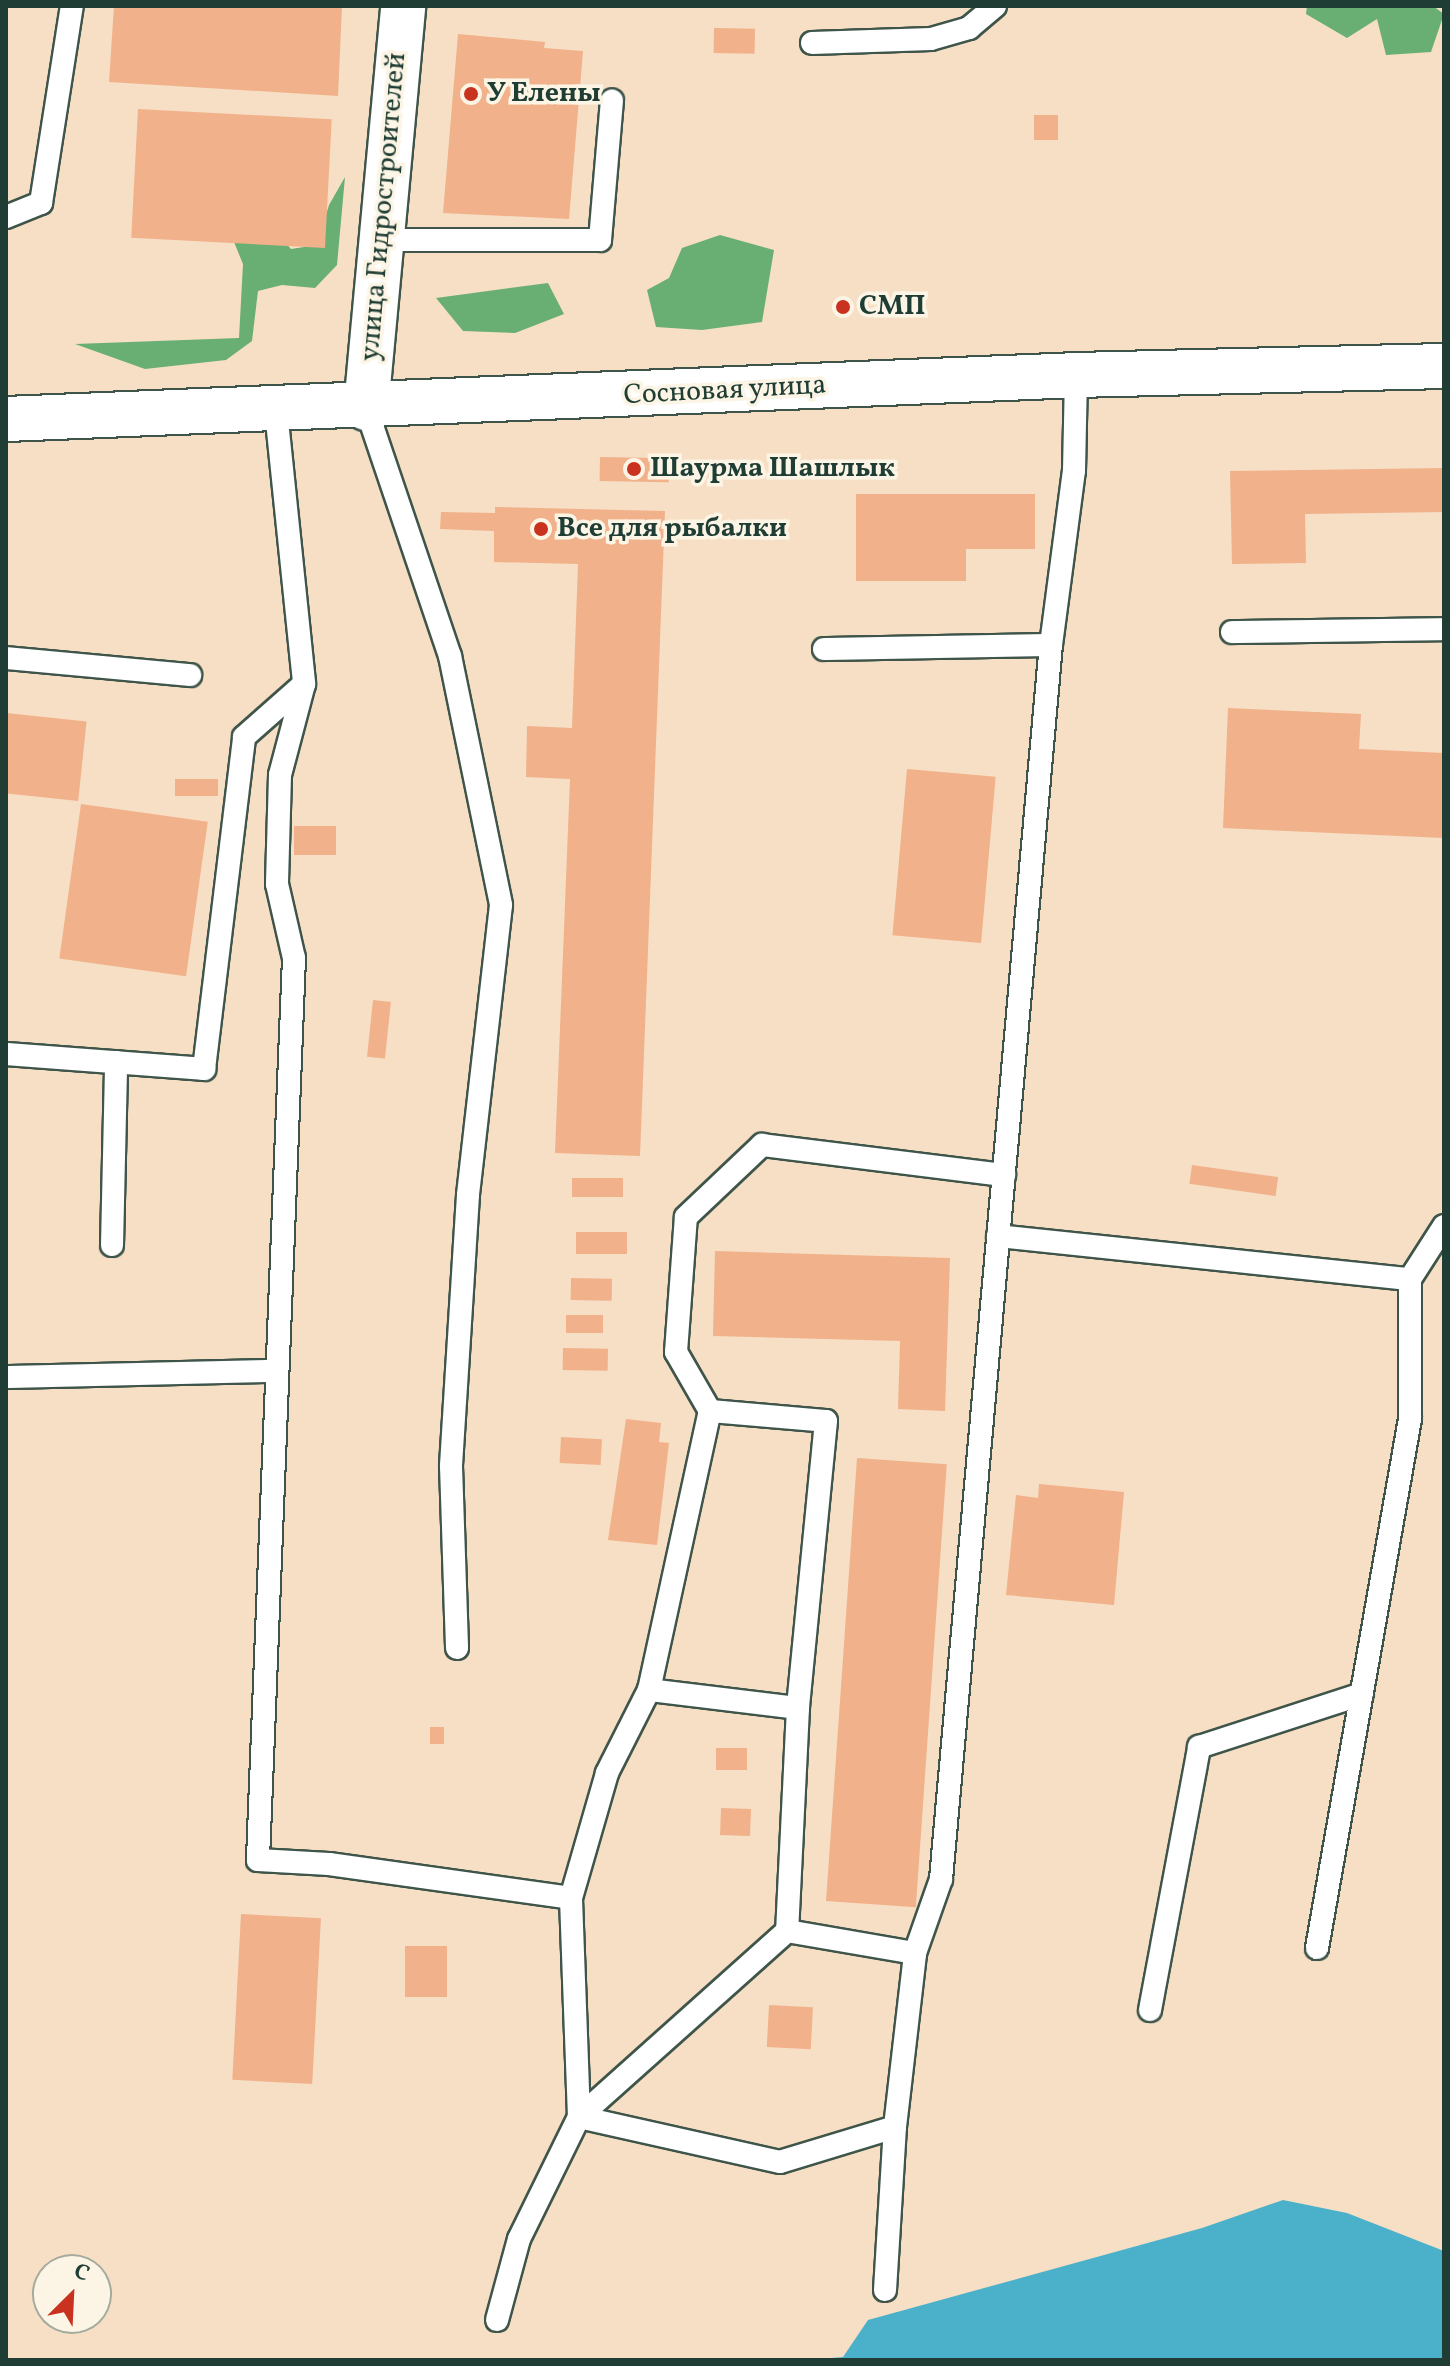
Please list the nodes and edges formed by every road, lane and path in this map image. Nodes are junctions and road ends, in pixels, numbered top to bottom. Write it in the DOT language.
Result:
graph roads {
  1 [pos="72,6"];
  2 [pos="403,6"];
  3 [pos="995,6"];
  4 [pos="812,43"];
  5 [pos="612,101"];
  6 [pos="6,217"];
  7 [pos="381,240"];
  8 [pos="1444,366"];
  9 [pos="1076,375"];
  10 [pos="366,408"];
  11 [pos="276,411"];
  12 [pos="6,419"];
  13 [pos="1444,629"];
  14 [pos="1232,632"];
  15 [pos="1051,645"];
  16 [pos="824,649"];
  17 [pos="6,658"];
  18 [pos="190,675"];
  19 [pos="304,684"];
  20 [pos="6,1054"];
  21 [pos="116,1062"];
  22 [pos="1004,1175"];
  23 [pos="1444,1226"];
  24 [pos="998,1236"];
  25 [pos="112,1245"];
  26 [pos="1410,1279"];
  27 [pos="277,1371"];
  28 [pos="6,1377"];
  29 [pos="710,1411"];
  30 [pos="457,1648"];
  31 [pos="649,1690"];
  32 [pos="1362,1694"];
  33 [pos="798,1708"];
  34 [pos="571,1898"];
  35 [pos="787,1931"];
  36 [pos="1317,1948"];
  37 [pos="915,1953"];
  38 [pos="1150,2010"];
  39 [pos="579,2117"];
  40 [pos="895,2127"];
  41 [pos="885,2290"];
  42 [pos="497,2320"];
  1 -- 6 [label="lane"];
  2 -- 7 [label="main road, улица Гидростроителей"];
  3 -- 4 [label="lane"];
  5 -- 7 [label="lane"];
  7 -- 10 [label="main road, улица Гидростроителей"];
  8 -- 9 [label="main road, Сосновая улица"];
  9 -- 10 [label="main road, Сосновая улица"];
  9 -- 15 [label="lane"];
  10 -- 11 [label="main road, Сосновая улица"];
  10 -- 30 [label="lane"];
  11 -- 12 [label="main road, Сосновая улица"];
  11 -- 19 [label="lane"];
  13 -- 14 [label="lane"];
  15 -- 16 [label="lane"];
  15 -- 22 [label="lane"];
  17 -- 18 [label="lane"];
  19 -- 21 [label="lane"];
  19 -- 27 [label="lane"];
  20 -- 21 [label="lane"];
  21 -- 25 [label="lane"];
  22 -- 24 [label="lane"];
  22 -- 29 [label="lane"];
  23 -- 26 [label="lane"];
  24 -- 26 [label="lane"];
  24 -- 37 [label="lane"];
  26 -- 32 [label="lane"];
  27 -- 28 [label="lane"];
  27 -- 34 [label="lane"];
  29 -- 31 [label="lane"];
  29 -- 33 [label="lane"];
  31 -- 33 [label="lane"];
  31 -- 34 [label="lane"];
  32 -- 36 [label="lane"];
  32 -- 38 [label="lane"];
  33 -- 35 [label="lane"];
  34 -- 39 [label="lane"];
  35 -- 37 [label="lane"];
  35 -- 39 [label="lane"];
  37 -- 40 [label="lane"];
  39 -- 40 [label="lane"];
  39 -- 42 [label="lane"];
  40 -- 41 [label="lane"];
}
